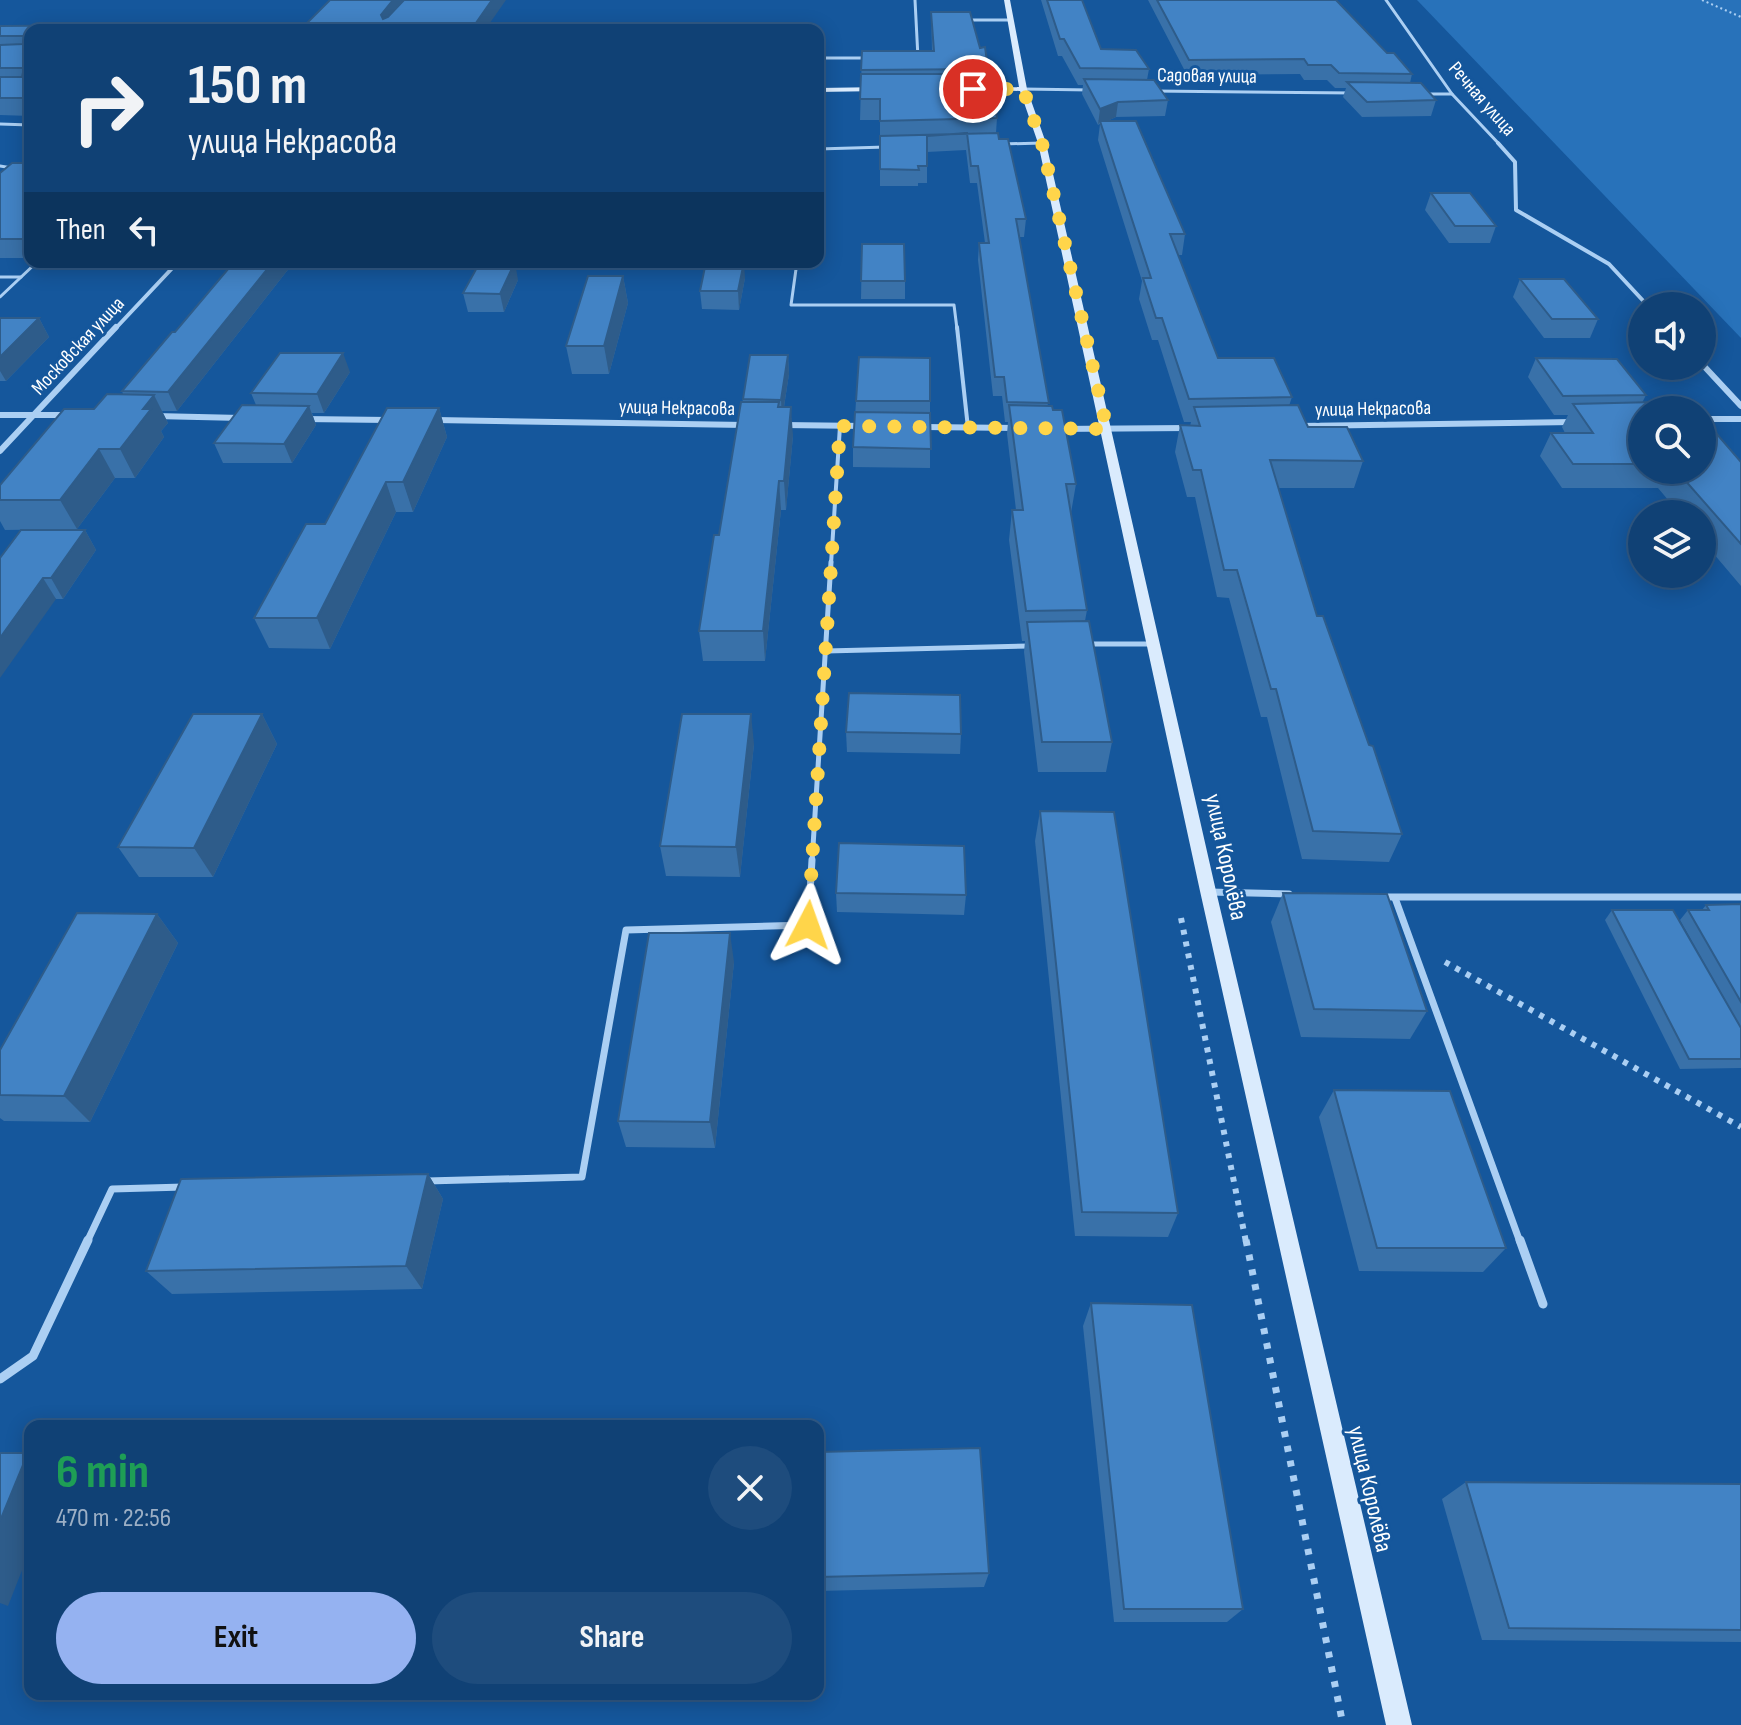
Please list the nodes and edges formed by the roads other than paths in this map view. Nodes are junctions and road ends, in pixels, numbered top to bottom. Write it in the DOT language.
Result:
graph roads {
  1 [pos="915,0"];
  2 [pos="1007,0"];
  3 [pos="1386,0"];
  4 [pos="915,20"];
  5 [pos="929,20"];
  6 [pos="957,20"];
  7 [pos="1011,20"];
  8 [pos="824,58"];
  9 [pos="875,58"];
  10 [pos="918,58"];
  11 [pos="895,89"];
  12 [pos="957,89"];
  13 [pos="1023,89"];
  14 [pos="824,90"];
  15 [pos="1105,91"];
  16 [pos="1152,91"];
  17 [pos="1357,93"];
  18 [pos="1421,94"];
  19 [pos="1452,94"];
  20 [pos="0,124"];
  21 [pos="24,125"];
  22 [pos="1042,143"];
  23 [pos="993,144"];
  24 [pos="898,147"];
  25 [pos="824,149"];
  26 [pos="0,166"];
  27 [pos="24,170"];
  28 [pos="31,268"];
  29 [pos="172,268"];
  30 [pos="796,268"];
  31 [pos="0,277"];
  32 [pos="21,277"];
  33 [pos="1635,292"];
  34 [pos="0,297"];
  35 [pos="1716,379"];
  36 [pos="1741,406"];
  37 [pos="0,415"];
  38 [pos="35,415"];
  39 [pos="77,415"];
  40 [pos="140,416"];
  41 [pos="250,418"];
  42 [pos="297,418"];
  43 [pos="1716,419"];
  44 [pos="1741,419"];
  45 [pos="392,420"];
  46 [pos="424,420"];
  47 [pos="1578,422"];
  48 [pos="748,425"];
  49 [pos="779,425"];
  50 [pos="840,426"];
  51 [pos="872,426"];
  52 [pos="1291,426"];
  53 [pos="920,427"];
  54 [pos="968,428"];
  55 [pos="1026,428"];
  56 [pos="1195,428"];
  57 [pos="1041,429"];
  58 [pos="1107,429"];
  59 [pos="0,451"];
  60 [pos="1080,644"];
  61 [pos="1155,644"];
  62 [pos="1034,645"];
  63 [pos="826,651"];
  64 [pos="1208,891"];
  65 [pos="1302,895"];
  66 [pos="1364,897"];
  67 [pos="1741,897"];
  68 [pos="1395,898"];
  69 [pos="1660,898"];
  70 [pos="1667,911"];
  71 [pos="410,1181"];
  72 [pos="190,1187"];
  73 [pos="1543,1304"];
  74 [pos="0,1379"];
  75 [pos="1399,1725"];
  1 -- 4 [label="lane"];
  2 -- 7 [label="street, улица Королёва"];
  3 -- 19 [label="street, Речная улица"];
  4 -- 5 [label="lane"];
  4 -- 10 [label="lane"];
  6 -- 7 [label="lane"];
  7 -- 13 [label="street, улица Королёва"];
  8 -- 9 [label="lane"];
  11 -- 14 [label="street"];
  12 -- 13 [label="street"];
  13 -- 15 [label="street"];
  13 -- 22 [label="street, улица Королёва"];
  16 -- 17 [label="street, Садовая улица"];
  18 -- 19 [label="street"];
  19 -- 33 [label="street, Речная улица"];
  20 -- 21 [label="lane"];
  22 -- 23 [label="lane"];
  22 -- 58 [label="street, улица Королёва"];
  24 -- 25 [label="lane"];
  26 -- 27 [label="lane"];
  28 -- 32 [label="lane"];
  29 -- 38 [label="street, Московская улица"];
  30 -- 54 [label="lane"];
  31 -- 32 [label="lane"];
  32 -- 34 [label="lane"];
  35 -- 36 [label="street"];
  37 -- 38 [label="street"];
  38 -- 39 [label="street"];
  38 -- 59 [label="street, Московская улица"];
  40 -- 41 [label="street"];
  42 -- 45 [label="street"];
  43 -- 44 [label="street"];
  46 -- 48 [label="street, улица Некрасова"];
  47 -- 52 [label="street, улица Некрасова"];
  49 -- 50 [label="street"];
  50 -- 51 [label="street"];
  50 -- 63 [label="lane"];
  53 -- 54 [label="street"];
  54 -- 55 [label="street"];
  56 -- 58 [label="street"];
  57 -- 58 [label="street"];
  58 -- 61 [label="street, улица Королёва"];
  60 -- 61 [label="lane"];
  61 -- 64 [label="street, улица Королёва"];
  62 -- 63 [label="lane"];
  63 -- 71 [label="lane"];
  64 -- 65 [label="lane"];
  64 -- 75 [label="street, улица Королёва"];
  66 -- 68 [label="lane"];
  67 -- 69 [label="lane"];
  68 -- 69 [label="lane"];
  68 -- 73 [label="lane"];
  69 -- 70 [label="lane"];
  72 -- 74 [label="lane"];
}
